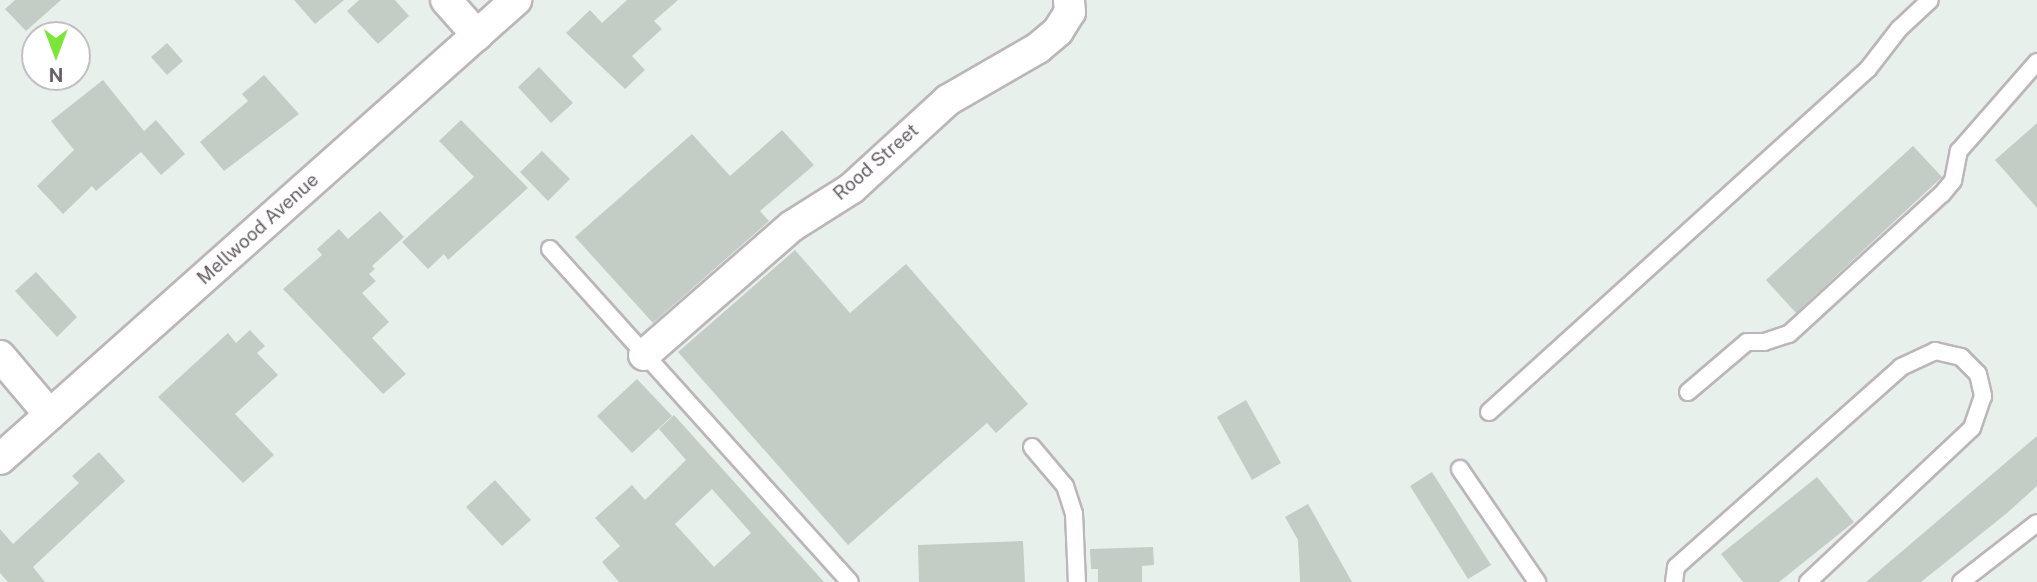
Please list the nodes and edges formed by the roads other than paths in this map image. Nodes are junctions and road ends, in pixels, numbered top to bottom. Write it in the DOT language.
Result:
graph roads {
  1 [pos="446,0"];
  2 [pos="516,0"];
  3 [pos="1069,0"];
  4 [pos="1930,0"];
  5 [pos="477,35"];
  6 [pos="2037,62"];
  7 [pos="550,249"];
  8 [pos="643,355"];
  9 [pos="0,356"];
  10 [pos="1688,391"];
  11 [pos="1489,412"];
  12 [pos="50,415"];
  13 [pos="1032,447"];
  14 [pos="0,459"];
  15 [pos="1460,469"];
  16 [pos="2037,523"];
  17 [pos="1530,578"];
  18 [pos="850,582"];
  19 [pos="1077,582"];
  20 [pos="1674,582"];
  21 [pos="1808,582"];
  22 [pos="1962,582"];
  1 -- 5 [label="street"];
  2 -- 5 [label="street, Mellwood Avenue"];
  3 -- 8 [label="street, Rood Street"];
  4 -- 11 [label="lane"];
  5 -- 12 [label="street, Mellwood Avenue"];
  6 -- 10 [label="lane"];
  7 -- 8 [label="lane"];
  8 -- 18 [label="lane"];
  9 -- 12 [label="street"];
  12 -- 14 [label="street, Mellwood Avenue"];
  13 -- 19 [label="lane"];
  15 -- 17 [label="lane"];
  16 -- 22 [label="lane"];
  20 -- 21 [label="lane"];
}
